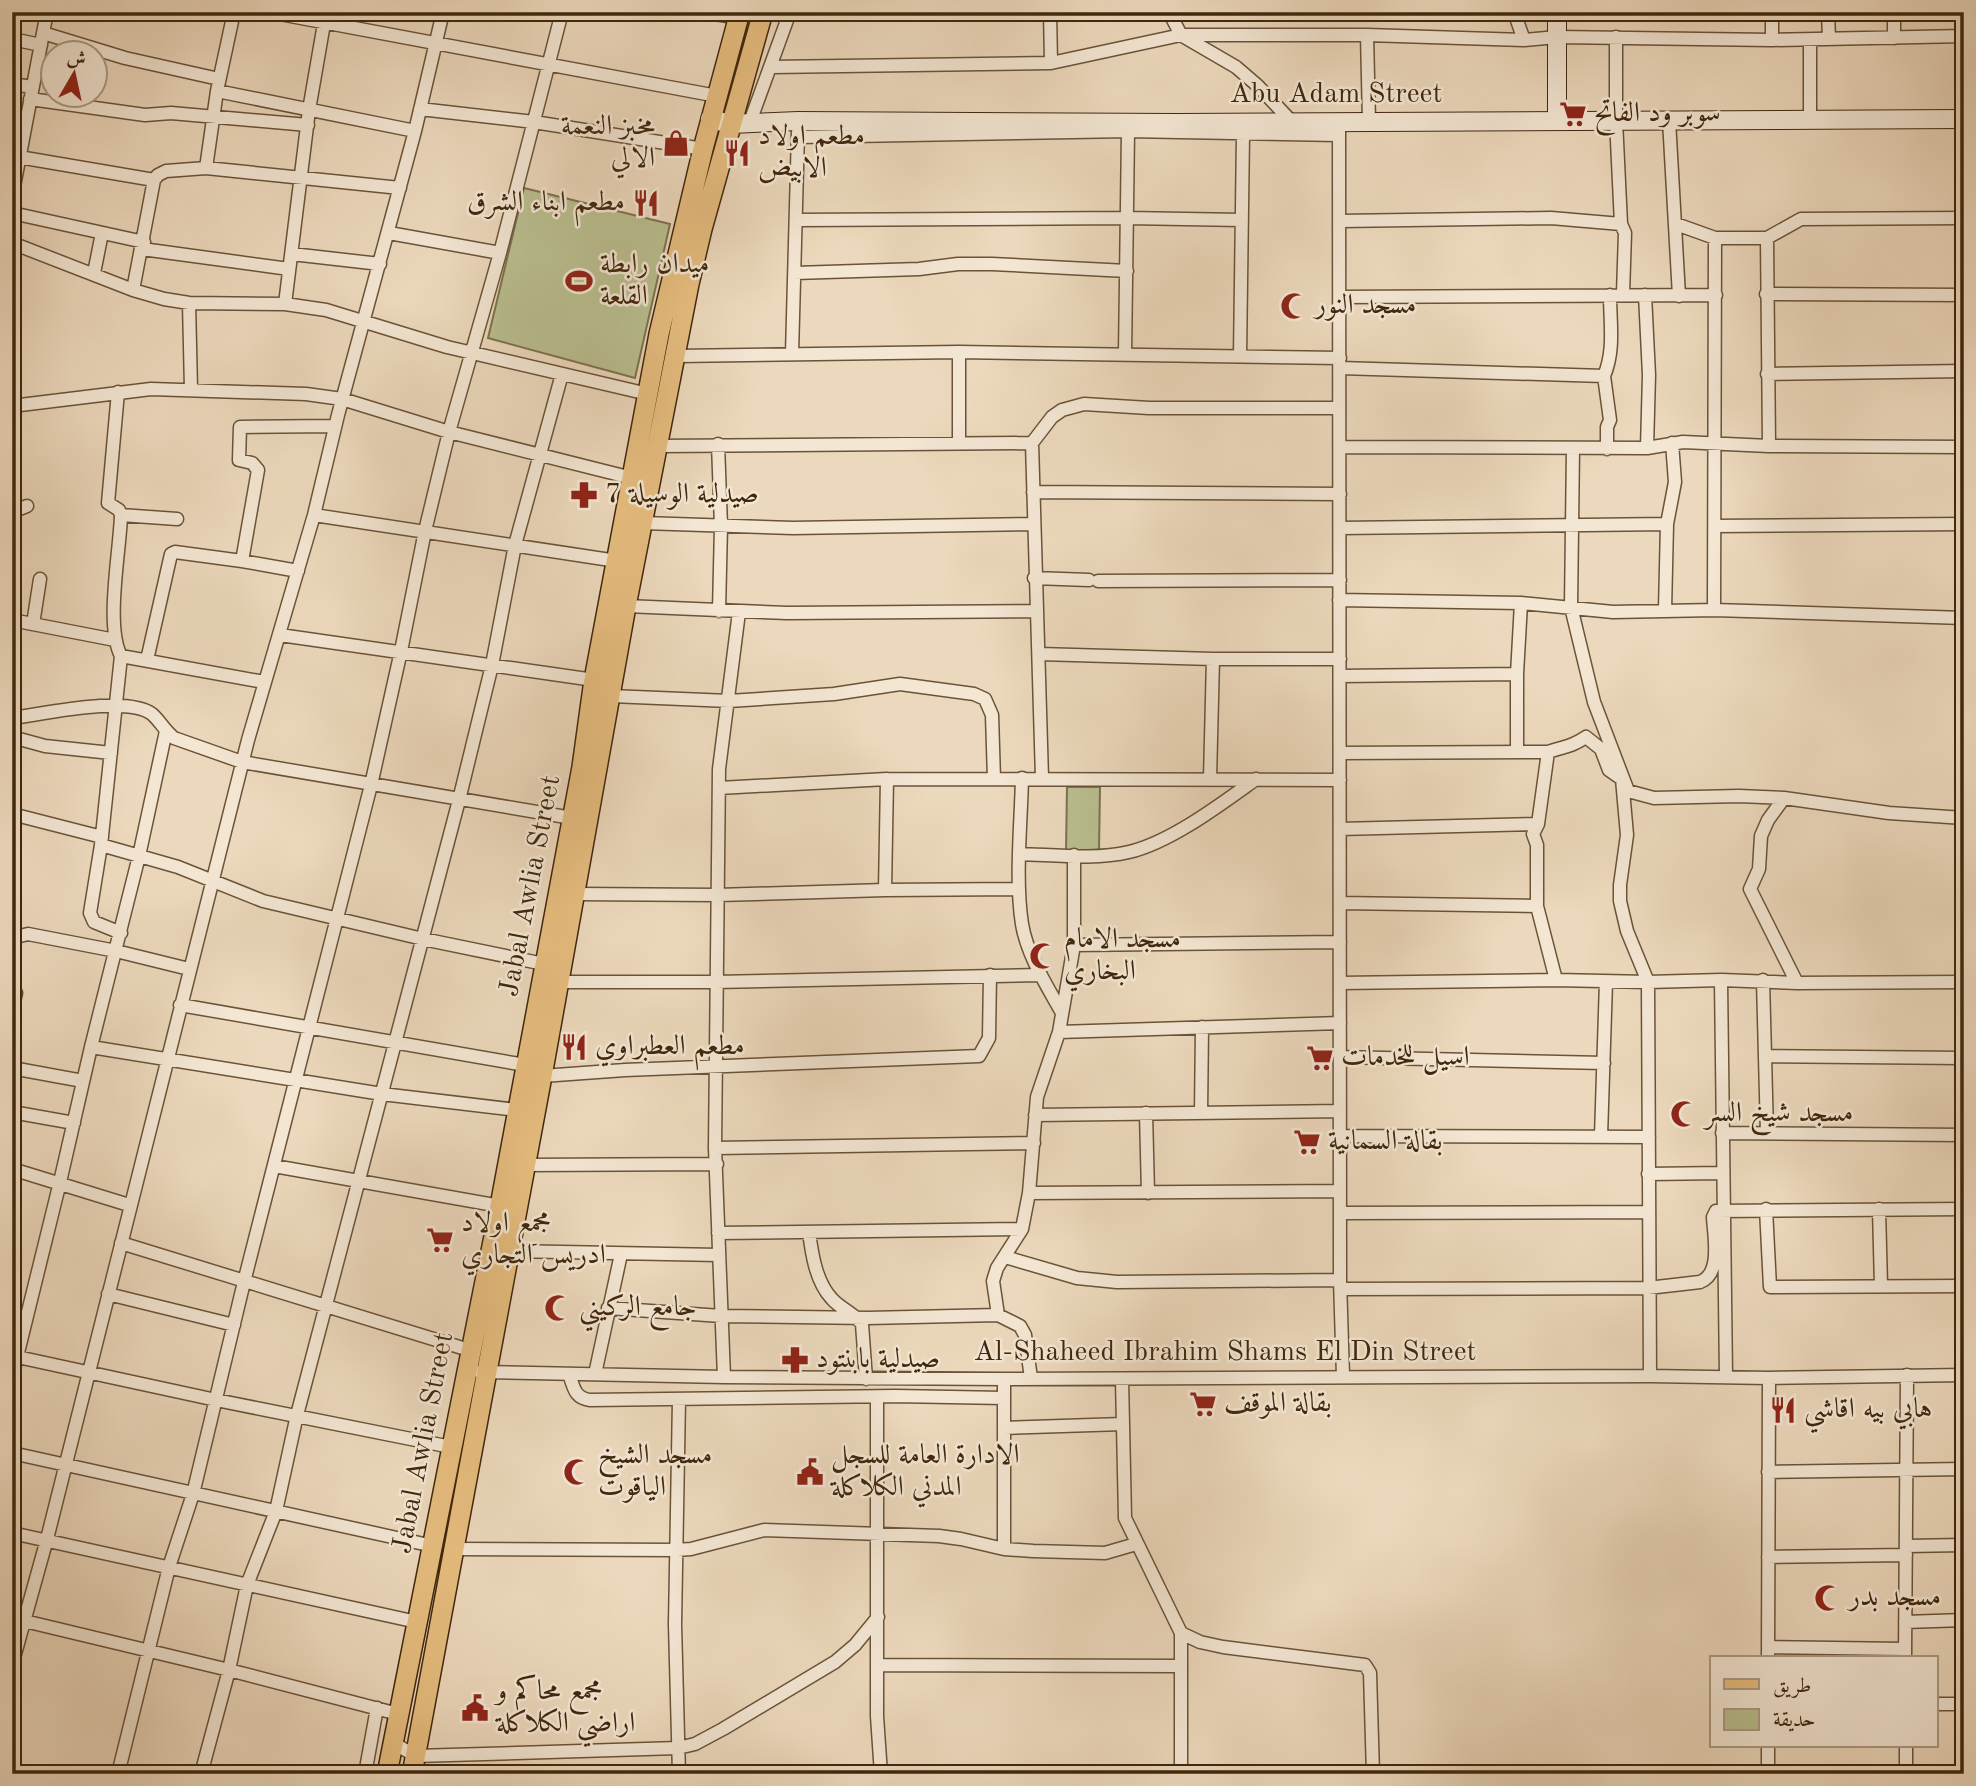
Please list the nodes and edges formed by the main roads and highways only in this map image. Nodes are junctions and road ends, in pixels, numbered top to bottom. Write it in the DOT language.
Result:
graph roads {
  1 [pos="763,12"];
  2 [pos="739,15"];
  3 [pos="534,1071"];
  4 [pos="414,1765"];
  5 [pos="387,1774"];
  1 -- 3 [label="main road, Jabal Awlia Street"];
  2 -- 3 [label="main road, Jabal Awlia Street"];
  3 -- 4 [label="main road, Jabal Awlia Street"];
  3 -- 5 [label="main road, Jabal Awlia Street"];
}
